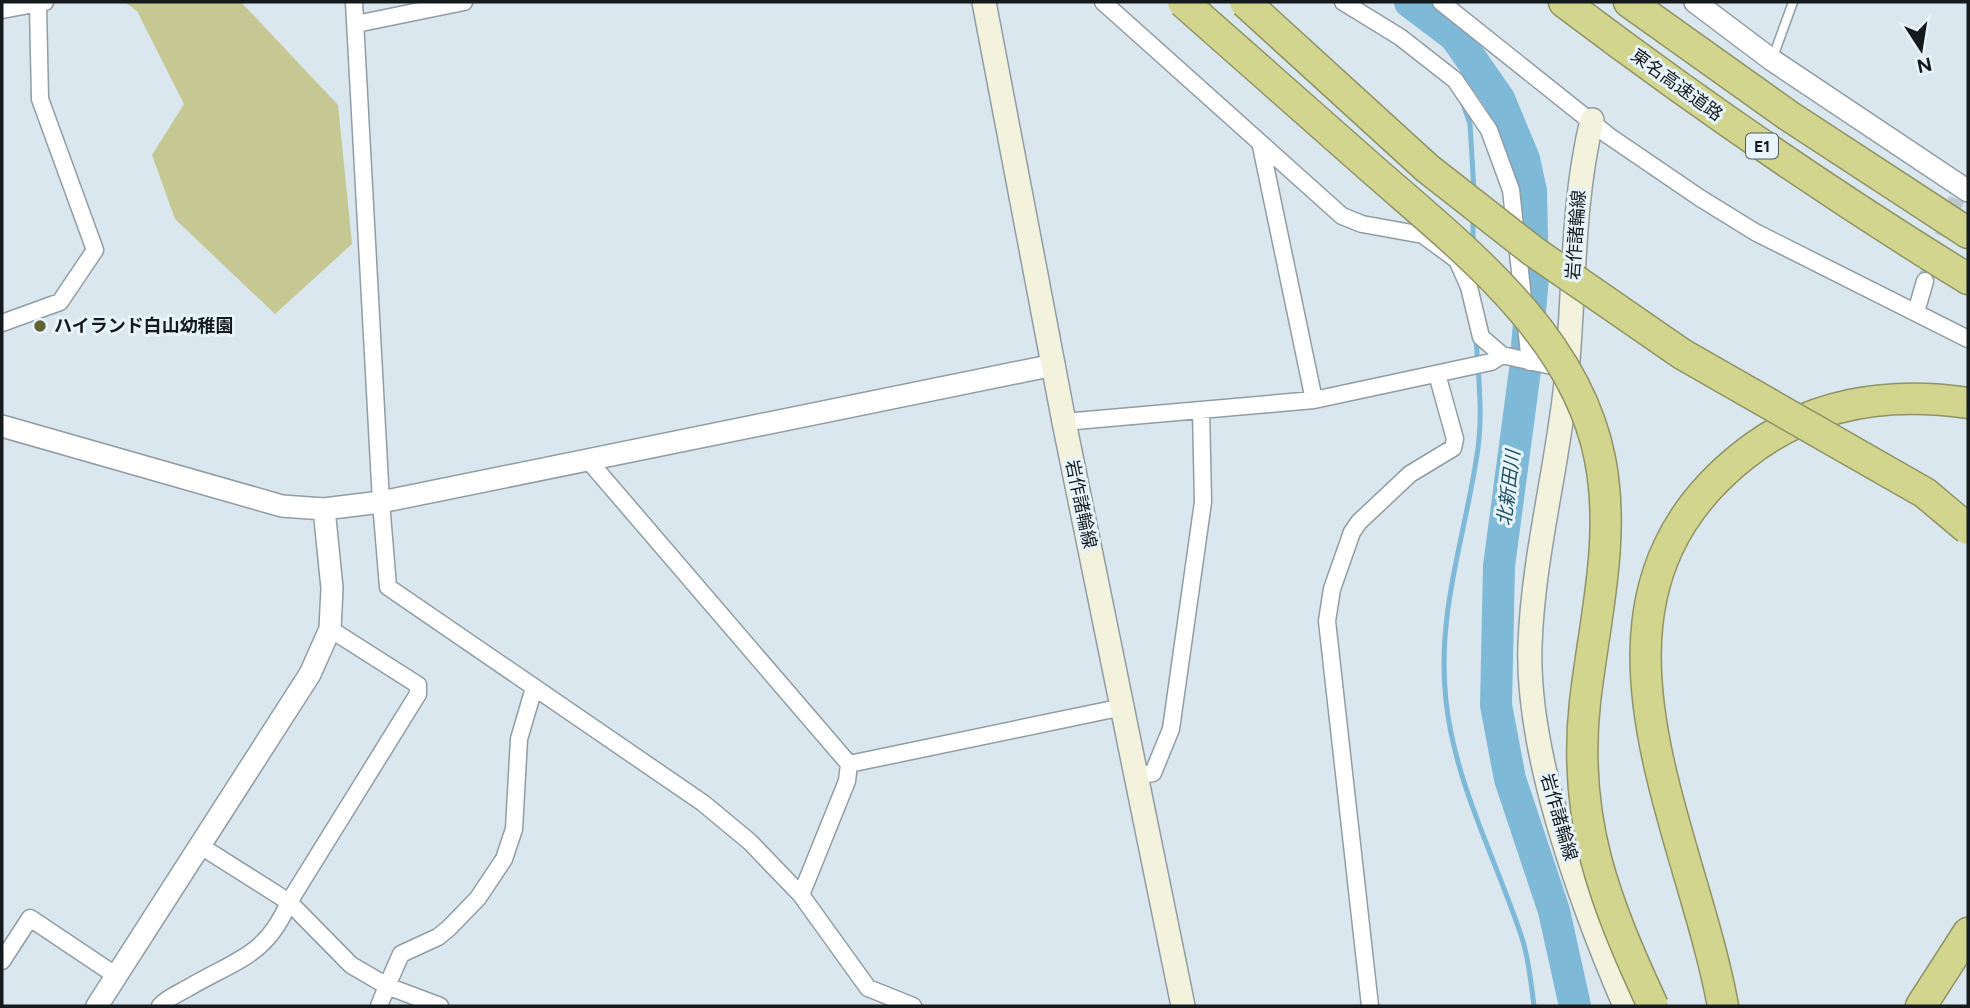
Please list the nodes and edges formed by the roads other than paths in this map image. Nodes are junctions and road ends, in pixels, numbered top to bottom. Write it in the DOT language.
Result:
graph roads {
  1 [pos="354,2"];
  2 [pos="464,2"];
  3 [pos="984,2"];
  4 [pos="1103,2"];
  5 [pos="1183,2"];
  6 [pos="1245,2"];
  7 [pos="1343,2"];
  8 [pos="1441,2"];
  9 [pos="1564,2"];
  10 [pos="1629,2"];
  11 [pos="1695,2"];
  12 [pos="1793,2"];
  13 [pos="41,3"];
  14 [pos="2,10"];
  15 [pos="356,24"];
  16 [pos="1772,60"];
  17 [pos="1592,120"];
  18 [pos="1261,146"];
  19 [pos="1968,191"];
  20 [pos="1968,233"];
  21 [pos="1968,278"];
  22 [pos="1925,281"];
  23 [pos="1916,312"];
  24 [pos="2,323"];
  25 [pos="1968,339"];
  26 [pos="1503,355"];
  27 [pos="1529,361"];
  28 [pos="1054,365"];
  29 [pos="1567,369"];
  30 [pos="1437,374"];
  31 [pos="1314,400"];
  32 [pos="1968,403"];
  33 [pos="1201,410"];
  34 [pos="1064,422"];
  35 [pos="2,426"];
  36 [pos="588,460"];
  37 [pos="381,502"];
  38 [pos="324,509"];
  39 [pos="1968,529"];
  40 [pos="330,629"];
  41 [pos="534,688"];
  42 [pos="1123,707"];
  43 [pos="849,764"];
  44 [pos="1136,776"];
  45 [pos="199,845"];
  46 [pos="801,895"];
  47 [pos="289,902"];
  48 [pos="1968,933"];
  49 [pos="2,961"];
  50 [pos="115,975"];
  51 [pos="387,986"];
  52 [pos="97,1006"];
  53 [pos="160,1006"];
  54 [pos="379,1006"];
  55 [pos="440,1006"];
  56 [pos="913,1006"];
  57 [pos="1183,1006"];
  58 [pos="1370,1006"];
  59 [pos="1625,1006"];
  60 [pos="1653,1006"];
  61 [pos="1723,1006"];
  62 [pos="1921,1006"];
  1 -- 15 [label="street"];
  2 -- 15 [label="street"];
  3 -- 28 [label="main road, 岩作諸輪線"];
  4 -- 18 [label="street"];
  5 -- 60 [label="highway, bridge"];
  6 -- 39 [label="highway, bridge"];
  7 -- 27 [label="street"];
  8 -- 17 [label="street"];
  9 -- 21 [label="highway, 東名高速道路 / E1"];
  10 -- 20 [label="highway, E1"];
  11 -- 16 [label="street"];
  12 -- 16 [label="lane"];
  13 -- 14 [label="street"];
  13 -- 24 [label="street"];
  15 -- 37 [label="street"];
  16 -- 19 [label="street"];
  17 -- 23 [label="street"];
  17 -- 29 [label="main road, 岩作諸輪線"];
  18 -- 26 [label="street"];
  18 -- 31 [label="street"];
  22 -- 23 [label="street"];
  23 -- 25 [label="street"];
  26 -- 27 [label="street"];
  26 -- 30 [label="street"];
  27 -- 29 [label="street"];
  28 -- 34 [label="main road, 岩作諸輪線"];
  28 -- 36 [label="street"];
  29 -- 59 [label="main road, 岩作諸輪線"];
  30 -- 31 [label="street"];
  30 -- 58 [label="street"];
  31 -- 33 [label="street"];
  32 -- 61 [label="highway"];
  33 -- 34 [label="street"];
  33 -- 44 [label="street"];
  34 -- 42 [label="main road, 岩作諸輪線"];
  35 -- 38 [label="street"];
  36 -- 37 [label="street"];
  36 -- 43 [label="street"];
  37 -- 38 [label="street"];
  37 -- 41 [label="street"];
  38 -- 40 [label="street"];
  40 -- 45 [label="street"];
  40 -- 47 [label="street"];
  41 -- 46 [label="street"];
  41 -- 51 [label="street"];
  42 -- 43 [label="street"];
  42 -- 44 [label="main road, 岩作諸輪線"];
  43 -- 46 [label="street"];
  44 -- 57 [label="main road, 岩作諸輪線"];
  45 -- 47 [label="street"];
  45 -- 50 [label="street"];
  46 -- 56 [label="street"];
  47 -- 51 [label="street"];
  47 -- 53 [label="street"];
  48 -- 62 [label="highway"];
  49 -- 50 [label="street"];
  50 -- 52 [label="street"];
  51 -- 54 [label="street"];
  51 -- 55 [label="street"];
}
